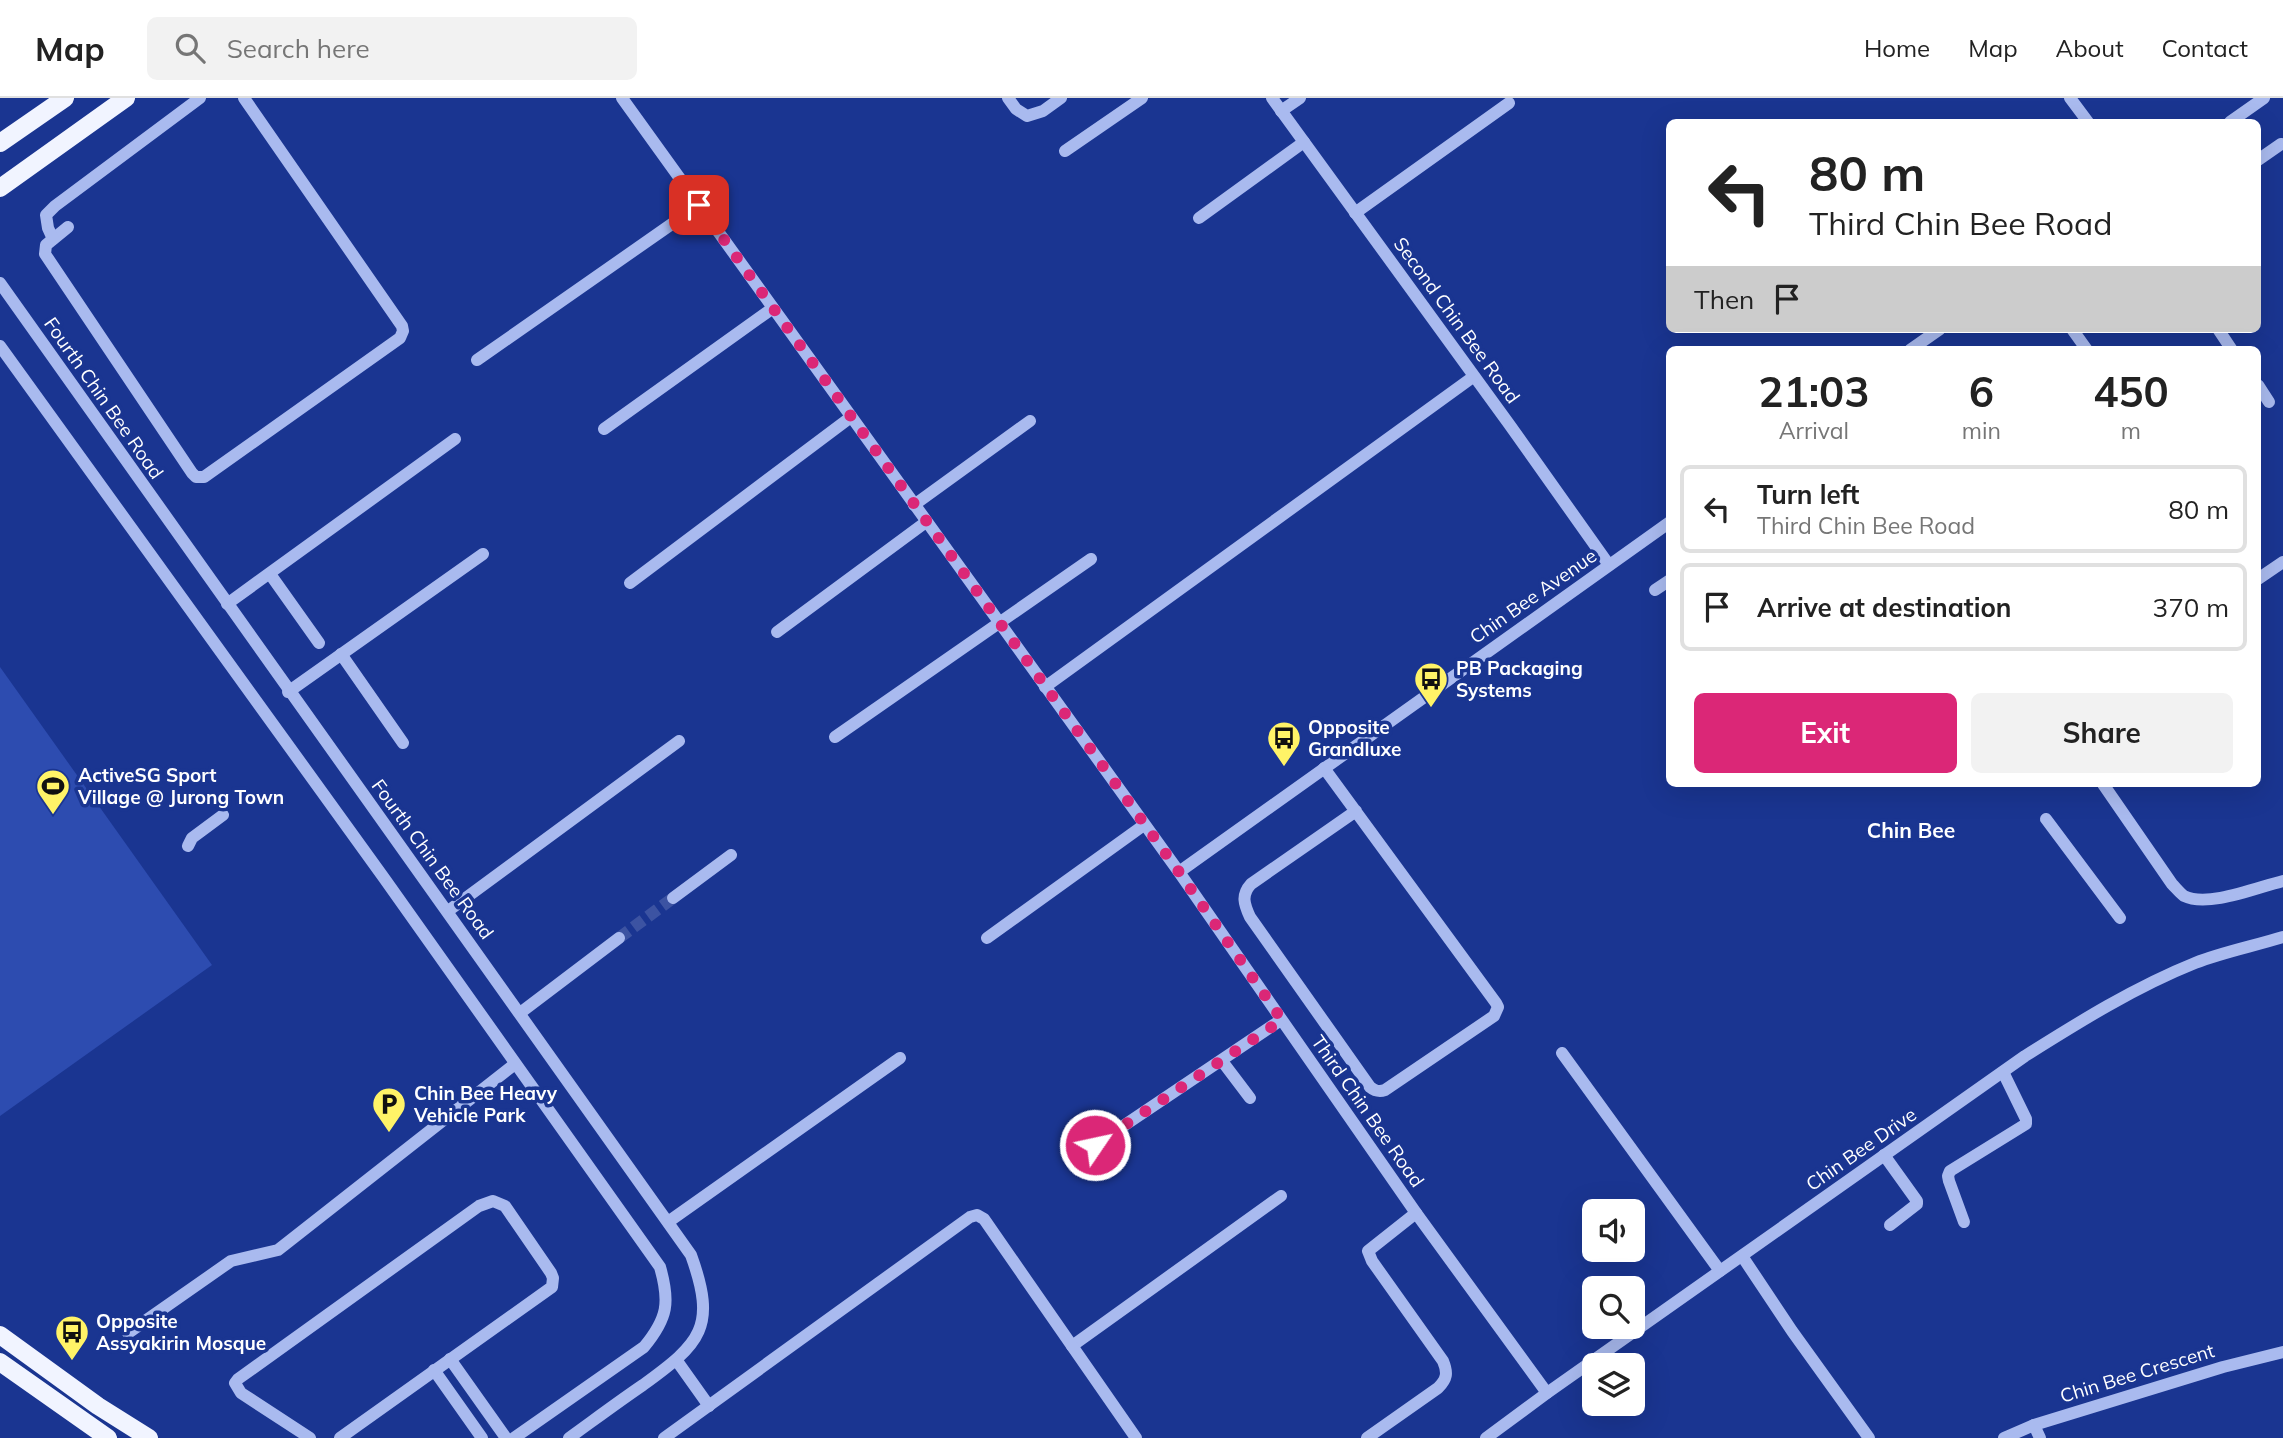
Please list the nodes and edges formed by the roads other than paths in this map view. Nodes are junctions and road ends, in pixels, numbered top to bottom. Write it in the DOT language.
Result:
graph roads {
  1 [pos="65,98"];
  2 [pos="126,98"];
  3 [pos="200,98"];
  4 [pos="244,98"];
  5 [pos="622,98"];
  6 [pos="1008,98"];
  7 [pos="1061,98"];
  8 [pos="1142,98"];
  9 [pos="1272,98"];
  10 [pos="1300,98"];
  11 [pos="2070,98"];
  12 [pos="2264,98"];
  13 [pos="1509,103"];
  14 [pos="1281,111"];
  15 [pos="2086,119"];
  16 [pos="2234,119"];
  17 [pos="1304,142"];
  18 [pos="0,143"];
  19 [pos="2281,144"];
  20 [pos="1066,151"];
  21 [pos="2261,158"];
  22 [pos="0,188"];
  23 [pos="699,205"];
  24 [pos="1355,213"];
  25 [pos="1199,218"];
  26 [pos="68,227"];
  27 [pos="53,239"];
  28 [pos="0,283"];
  29 [pos="773,308"];
  30 [pos="1934,333"];
  31 [pos="0,346"];
  32 [pos="1916,346"];
  33 [pos="477,360"];
  34 [pos="1473,377"];
  35 [pos="2261,389"];
  36 [pos="2270,402"];
  37 [pos="851,417"];
  38 [pos="1030,421"];
  39 [pos="604,429"];
  40 [pos="455,439"];
  41 [pos="914,505"];
  42 [pos="926,522"];
  43 [pos="1666,525"];
  44 [pos="483,554"];
  45 [pos="1091,559"];
  46 [pos="2283,562"];
  47 [pos="1609,565"];
  48 [pos="270,574"];
  49 [pos="2261,577"];
  50 [pos="631,583"];
  51 [pos="1666,583"];
  52 [pos="1655,590"];
  53 [pos="227,604"];
  54 [pos="999,624"];
  55 [pos="777,632"];
  56 [pos="319,643"];
  57 [pos="341,654"];
  58 [pos="1045,687"];
  59 [pos="288,692"];
  60 [pos="835,737"];
  61 [pos="679,741"];
  62 [pos="403,743"];
  63 [pos="1324,768"];
  64 [pos="2105,787"];
  65 [pos="1356,811"];
  66 [pos="223,815"];
  67 [pos="2046,819"];
  68 [pos="1144,825"];
  69 [pos="188,846"];
  70 [pos="731,855"];
  71 [pos="1179,872"];
  72 [pos="2283,881"];
  73 [pos="673,898"];
  74 [pos="448,911"];
  75 [pos="2120,918"];
  76 [pos="987,937"];
  77 [pos="2283,937"];
  78 [pos="619,938"];
  79 [pos="520,1013"];
  80 [pos="1282,1020"];
  81 [pos="1562,1053"];
  82 [pos="900,1058"];
  83 [pos="1222,1061"];
  84 [pos="515,1064"];
  85 [pos="2003,1072"];
  86 [pos="1250,1098"];
  87 [pos="1095,1145"];
  88 [pos="1884,1155"];
  89 [pos="1281,1196"];
  90 [pos="1416,1213"];
  91 [pos="668,1222"];
  92 [pos="1964,1222"];
  93 [pos="1890,1225"];
  94 [pos="1742,1256"];
  95 [pos="1720,1271"];
  96 [pos="128,1333"];
  97 [pos="0,1335"];
  98 [pos="1072,1346"];
  99 [pos="2283,1352"];
  100 [pos="450,1359"];
  101 [pos="677,1360"];
  102 [pos="0,1362"];
  103 [pos="434,1370"];
  104 [pos="1547,1393"];
  105 [pos="709,1406"];
  106 [pos="2035,1425"];
  107 [pos="108,1438"];
  108 [pos="149,1438"];
  109 [pos="310,1438"];
  110 [pos="340,1438"];
  111 [pos="482,1438"];
  112 [pos="506,1438"];
  113 [pos="514,1438"];
  114 [pos="569,1438"];
  115 [pos="664,1438"];
  116 [pos="1136,1438"];
  117 [pos="1367,1438"];
  118 [pos="1486,1438"];
  119 [pos="1870,1438"];
  120 [pos="2004,1438"];
  121 [pos="2040,1438"];
  1 -- 18 [label="main road"];
  2 -- 22 [label="main road"];
  3 -- 27 [label="street"];
  4 -- 27 [label="street"];
  5 -- 23 [label="street, Third Chin Bee Road"];
  6 -- 7 [label="street"];
  8 -- 20 [label="street"];
  9 -- 14 [label="street, Second Chin Bee Road"];
  10 -- 14 [label="street"];
  11 -- 15 [label="street"];
  12 -- 16 [label="street"];
  13 -- 24 [label="street"];
  14 -- 17 [label="street, Second Chin Bee Road"];
  17 -- 24 [label="street, Second Chin Bee Road"];
  17 -- 25 [label="street"];
  19 -- 21 [label="street"];
  23 -- 29 [label="street, Third Chin Bee Road"];
  23 -- 33 [label="street"];
  24 -- 34 [label="street, Second Chin Bee Road"];
  26 -- 27 [label="street"];
  28 -- 53 [label="street, Fourth Chin Bee Road"];
  29 -- 37 [label="street, Third Chin Bee Road"];
  29 -- 39 [label="street"];
  30 -- 32 [label="street"];
  31 -- 84 [label="street"];
  34 -- 47 [label="street, Second Chin Bee Road"];
  34 -- 58 [label="street"];
  35 -- 36 [label="street"];
  37 -- 41 [label="street, Third Chin Bee Road"];
  37 -- 50 [label="street"];
  38 -- 41 [label="street"];
  40 -- 48 [label="street"];
  41 -- 42 [label="street, Third Chin Bee Road"];
  42 -- 54 [label="street, Third Chin Bee Road"];
  42 -- 55 [label="street"];
  43 -- 47 [label="street, Chin Bee Avenue"];
  44 -- 57 [label="street"];
  45 -- 54 [label="street"];
  46 -- 49 [label="street"];
  47 -- 63 [label="street, Chin Bee Avenue"];
  48 -- 53 [label="street"];
  48 -- 56 [label="street"];
  51 -- 52 [label="street"];
  53 -- 59 [label="street, Fourth Chin Bee Road"];
  54 -- 58 [label="street, Third Chin Bee Road"];
  54 -- 60 [label="street"];
  57 -- 59 [label="street"];
  57 -- 62 [label="street"];
  58 -- 68 [label="street, Third Chin Bee Road"];
  59 -- 74 [label="street, Fourth Chin Bee Road"];
  61 -- 74 [label="street"];
  63 -- 65 [label="street"];
  63 -- 71 [label="street, Chin Bee Avenue"];
  64 -- 72 [label="street"];
  65 -- 65 [label="street"];
  66 -- 69 [label="street"];
  67 -- 75 [label="street"];
  68 -- 71 [label="street, Third Chin Bee Road"];
  68 -- 76 [label="street"];
  70 -- 73 [label="street"];
  71 -- 80 [label="street, Third Chin Bee Road"];
  74 -- 79 [label="street, Fourth Chin Bee Road"];
  77 -- 85 [label="street, Chin Bee Drive"];
  78 -- 79 [label="street"];
  79 -- 91 [label="street, Fourth Chin Bee Road"];
  80 -- 83 [label="street"];
  80 -- 90 [label="street, Third Chin Bee Road"];
  81 -- 95 [label="street"];
  82 -- 91 [label="street"];
  83 -- 86 [label="street"];
  83 -- 87 [label="street"];
  84 -- 96 [label="street"];
  84 -- 113 [label="street"];
  85 -- 88 [label="street, Chin Bee Drive"];
  85 -- 92 [label="street"];
  88 -- 93 [label="street"];
  88 -- 94 [label="street, Chin Bee Drive"];
  89 -- 98 [label="street"];
  90 -- 104 [label="street, Third Chin Bee Road"];
  90 -- 117 [label="street"];
  91 -- 101 [label="street, Fourth Chin Bee Road"];
  94 -- 95 [label="street, Chin Bee Drive"];
  94 -- 119 [label="street"];
  95 -- 104 [label="street, Chin Bee Drive"];
  97 -- 108 [label="main road"];
  98 -- 105 [label="street"];
  98 -- 116 [label="street"];
  99 -- 106 [label="street, Chin Bee Crescent"];
  100 -- 103 [label="street"];
  100 -- 109 [label="street"];
  100 -- 112 [label="street"];
  101 -- 105 [label="street"];
  101 -- 114 [label="street, Fourth Chin Bee Road"];
  102 -- 107 [label="main road"];
  103 -- 110 [label="street"];
  103 -- 111 [label="street"];
  104 -- 118 [label="street, Chin Bee Drive"];
  105 -- 115 [label="street"];
  106 -- 120 [label="street, Chin Bee Crescent"];
  106 -- 121 [label="street"];
}
